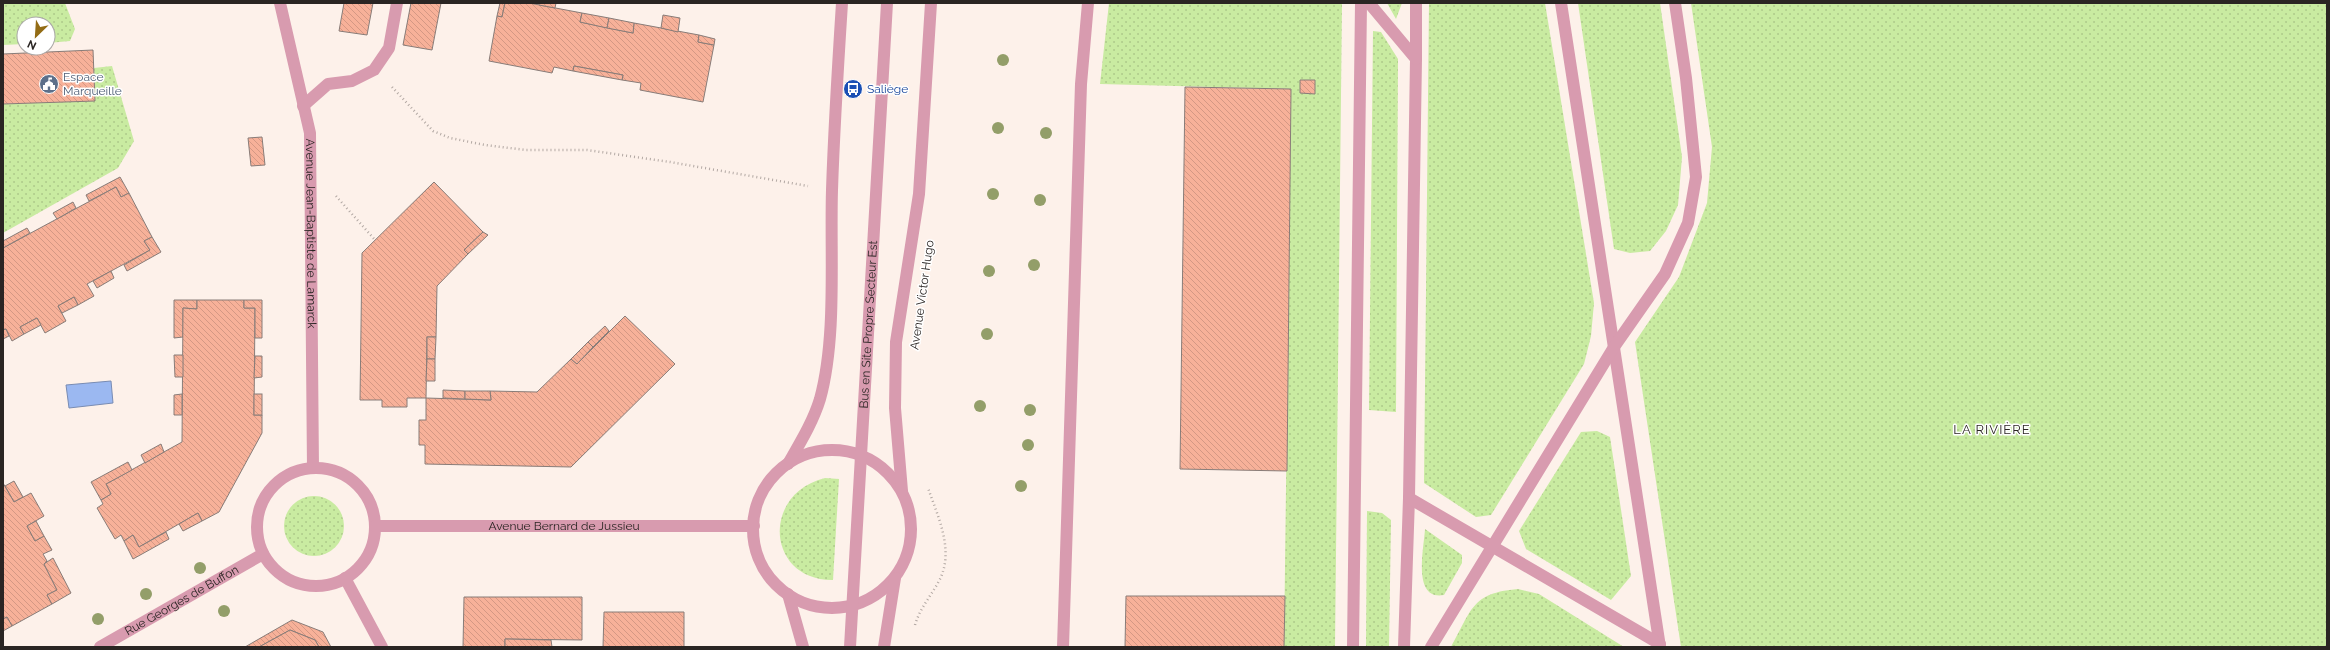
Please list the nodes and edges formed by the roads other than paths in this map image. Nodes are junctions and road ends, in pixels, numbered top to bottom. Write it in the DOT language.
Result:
graph roads {
  1 [pos="280,3"];
  2 [pos="397,3"];
  3 [pos="842,3"];
  4 [pos="887,3"];
  5 [pos="931,3"];
  6 [pos="1088,3"];
  7 [pos="1361,3"];
  8 [pos="1369,3"];
  9 [pos="1416,3"];
  10 [pos="1561,3"];
  11 [pos="1674,3"];
  12 [pos="1416,59"];
  13 [pos="303,106"];
  14 [pos="1614,347"];
  15 [pos="860,455"];
  16 [pos="787,465"];
  17 [pos="313,468"];
  18 [pos="902,492"];
  19 [pos="1409,498"];
  20 [pos="375,526"];
  21 [pos="754,526"];
  22 [pos="1493,546"];
  23 [pos="263,554"];
  24 [pos="345,578"];
  25 [pos="895,578"];
  26 [pos="788,594"];
  27 [pos="852,606"];
  28 [pos="1660,646"];
  29 [pos="100,647"];
  30 [pos="382,647"];
  31 [pos="803,647"];
  32 [pos="850,647"];
  33 [pos="884,647"];
  34 [pos="1063,647"];
  35 [pos="1353,647"];
  36 [pos="1404,647"];
  37 [pos="1431,647"];
  1 -- 13 [label="street, Avenue Jean-Baptiste de Lamarck"];
  2 -- 13 [label="street"];
  3 -- 16 [label="street"];
  4 -- 15 [label="street, Bus en Site Propre Secteur Est"];
  5 -- 18 [label="street, Avenue Victor Hugo"];
  6 -- 34 [label="street"];
  7 -- 35 [label="street"];
  8 -- 12 [label="street"];
  9 -- 12 [label="street"];
  10 -- 14 [label="street"];
  11 -- 14 [label="street"];
  12 -- 19 [label="street"];
  13 -- 17 [label="street, Avenue Jean-Baptiste de Lamarck"];
  14 -- 22 [label="street"];
  14 -- 28 [label="street"];
  15 -- 16 [label="street"];
  15 -- 18 [label="street"];
  15 -- 27 [label="street, Bus en Site Propre Secteur Est"];
  16 -- 21 [label="street"];
  17 -- 20 [label="street"];
  17 -- 23 [label="street"];
  18 -- 25 [label="street"];
  19 -- 22 [label="street"];
  19 -- 36 [label="street"];
  20 -- 21 [label="street, Avenue Bernard de Jussieu"];
  20 -- 24 [label="street"];
  21 -- 26 [label="street"];
  22 -- 28 [label="street"];
  22 -- 37 [label="street"];
  23 -- 24 [label="street"];
  23 -- 29 [label="street, Rue Georges de Buffon"];
  24 -- 30 [label="street"];
  25 -- 27 [label="street"];
  25 -- 33 [label="street"];
  26 -- 27 [label="street"];
  26 -- 31 [label="street"];
  27 -- 32 [label="street, Bus en Site Propre Secteur Est"];
}
